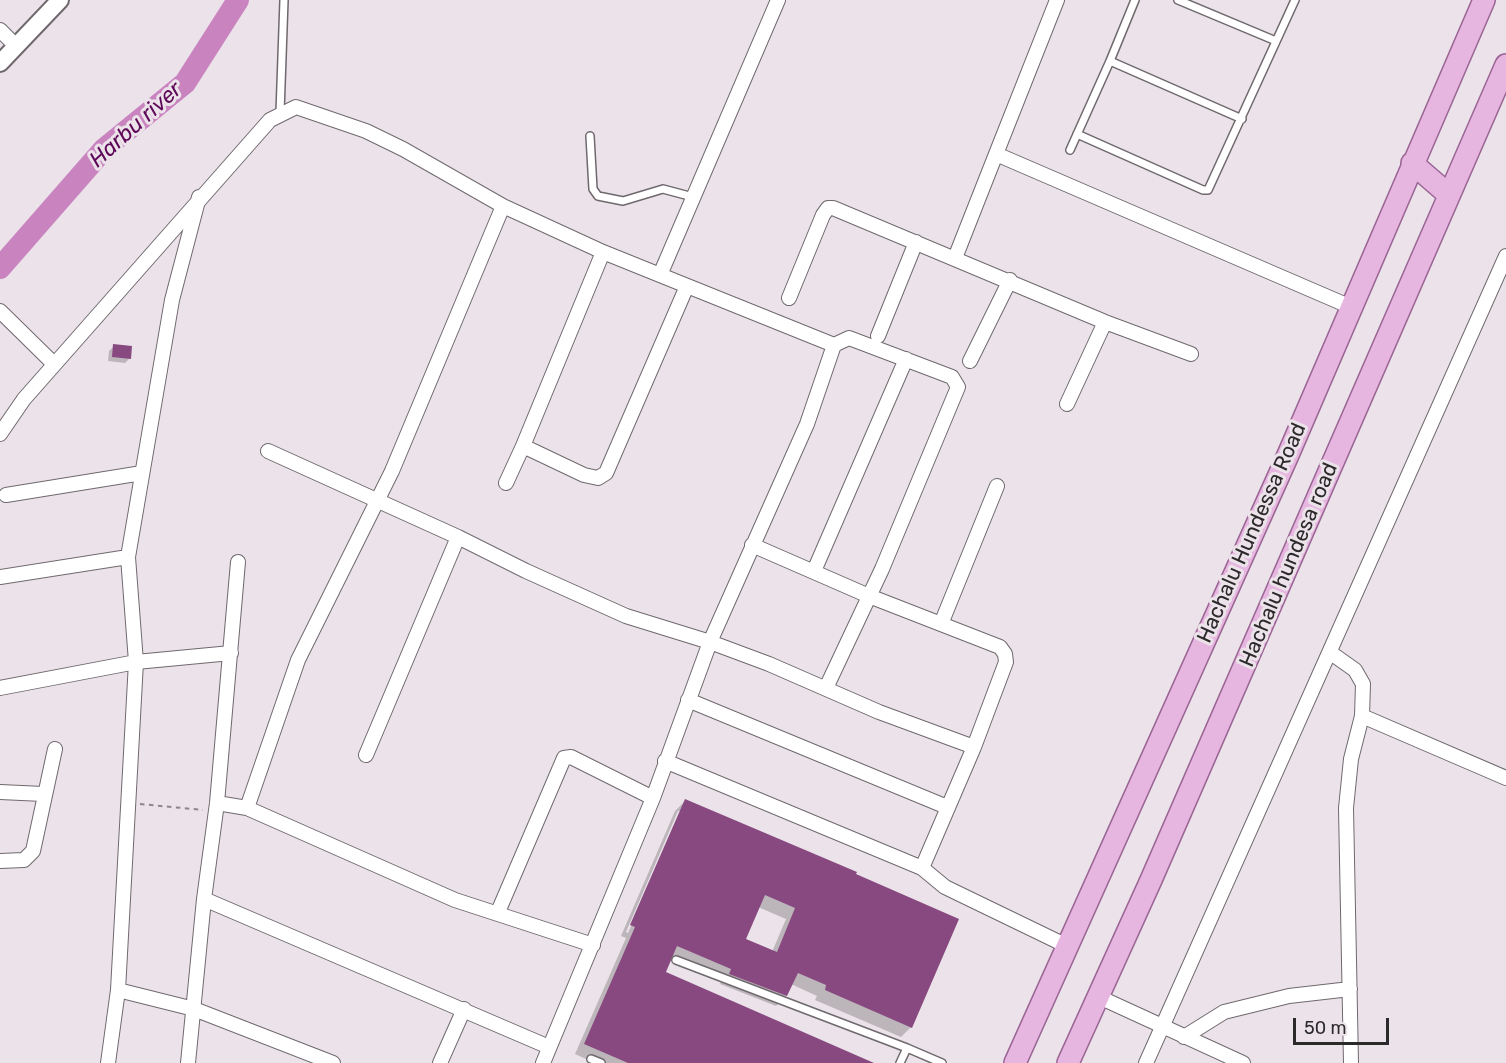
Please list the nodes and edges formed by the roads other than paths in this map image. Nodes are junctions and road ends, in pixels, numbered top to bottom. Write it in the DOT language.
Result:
graph roads {
  1 [pos="60,0"];
  2 [pos="284,0"];
  3 [pos="778,0"];
  4 [pos="1057,0"];
  5 [pos="1135,0"];
  6 [pos="1178,0"];
  7 [pos="1295,0"];
  8 [pos="1484,0"];
  9 [pos="0,30"];
  10 [pos="1276,41"];
  11 [pos="16,46"];
  12 [pos="1110,61"];
  13 [pos="0,63"];
  14 [pos="1506,65"];
  15 [pos="280,113"];
  16 [pos="1242,119"];
  17 [pos="1077,134"];
  18 [pos="590,136"];
  19 [pos="1071,150"];
  20 [pos="996,154"];
  21 [pos="1412,163"];
  22 [pos="1449,195"];
  23 [pos="199,197"];
  24 [pos="693,197"];
  25 [pos="503,206"];
  26 [pos="916,242"];
  27 [pos="603,252"];
  28 [pos="1506,256"];
  29 [pos="955,258"];
  30 [pos="660,274"];
  31 [pos="1010,280"];
  32 [pos="687,286"];
  33 [pos="789,298"];
  34 [pos="1351,307"];
  35 [pos="0,311"];
  36 [pos="1105,322"];
  37 [pos="878,336"];
  38 [pos="834,345"];
  39 [pos="1191,354"];
  40 [pos="906,359"];
  41 [pos="970,361"];
  42 [pos="54,364"];
  43 [pos="1067,404"];
  44 [pos="0,434"];
  45 [pos="523,446"];
  46 [pos="268,452"];
  47 [pos="142,473"];
  48 [pos="506,483"];
  49 [pos="997,486"];
  50 [pos="6,495"];
  51 [pos="377,501"];
  52 [pos="458,537"];
  53 [pos="752,545"];
  54 [pos="128,557"];
  55 [pos="238,562"];
  56 [pos="814,571"];
  57 [pos="0,577"];
  58 [pos="869,596"];
  59 [pos="941,624"];
  60 [pos="710,642"];
  61 [pos="231,653"];
  62 [pos="1331,653"];
  63 [pos="136,662"];
  64 [pos="0,688"];
  65 [pos="826,688"];
  66 [pos="688,700"];
  67 [pos="1362,716"];
  68 [pos="974,747"];
  69 [pos="55,749"];
  70 [pos="366,755"];
  71 [pos="665,761"];
  72 [pos="1506,778"];
  73 [pos="0,792"];
  74 [pos="43,794"];
  75 [pos="653,798"];
  76 [pos="217,807"];
  77 [pos="947,807"];
  78 [pos="247,808"];
  79 [pos="0,861"];
  80 [pos="922,868"];
  81 [pos="204,899"];
  82 [pos="498,912"];
  83 [pos="593,945"];
  84 [pos="1067,946"];
  85 [pos="676,960"];
  86 [pos="1350,989"];
  87 [pos="118,990"];
  88 [pos="1099,997"];
  89 [pos="194,1009"];
  90 [pos="464,1009"];
  91 [pos="1163,1027"];
  92 [pos="1184,1036"];
  93 [pos="549,1047"];
  94 [pos="907,1048"];
  95 [pos="1218,1058"];
  96 [pos="591,1059"];
  97 [pos="1024,1059"];
  98 [pos="108,1063"];
  99 [pos="188,1063"];
  100 [pos="333,1063"];
  101 [pos="440,1063"];
  102 [pos="543,1063"];
  103 [pos="601,1063"];
  104 [pos="900,1063"];
  105 [pos="942,1063"];
  106 [pos="1068,1063"];
  107 [pos="1146,1063"];
  108 [pos="1243,1063"];
  109 [pos="1351,1063"];
  1 -- 11 [label="street"];
  2 -- 15 [label="lane"];
  3 -- 24 [label="street"];
  4 -- 20 [label="street"];
  5 -- 12 [label="lane"];
  6 -- 10 [label="lane"];
  7 -- 10 [label="lane"];
  8 -- 21 [label="main road, Hachalu Hundessa Road"];
  9 -- 11 [label="street"];
  10 -- 16 [label="lane"];
  11 -- 13 [label="street"];
  12 -- 16 [label="lane"];
  12 -- 17 [label="lane"];
  14 -- 22 [label="main road, Hachalu hundesa road"];
  15 -- 23 [label="street"];
  15 -- 25 [label="street"];
  16 -- 17 [label="lane"];
  17 -- 19 [label="lane"];
  18 -- 24 [label="lane"];
  20 -- 29 [label="street"];
  20 -- 34 [label="street"];
  21 -- 22 [label="main road"];
  21 -- 34 [label="main road, Hachalu Hundessa Road"];
  22 -- 88 [label="main road, Hachalu hundesa road"];
  23 -- 42 [label="street"];
  23 -- 47 [label="street"];
  24 -- 30 [label="street"];
  25 -- 27 [label="street"];
  25 -- 51 [label="street"];
  26 -- 29 [label="street"];
  26 -- 33 [label="street"];
  26 -- 37 [label="street"];
  27 -- 30 [label="street"];
  27 -- 45 [label="street"];
  28 -- 62 [label="street"];
  29 -- 31 [label="street"];
  30 -- 32 [label="street"];
  31 -- 36 [label="street"];
  31 -- 41 [label="street"];
  32 -- 38 [label="street"];
  32 -- 45 [label="street"];
  34 -- 84 [label="main road, Hachalu Hundessa Road"];
  35 -- 42 [label="street"];
  36 -- 39 [label="street"];
  36 -- 43 [label="street"];
  38 -- 40 [label="street"];
  38 -- 53 [label="street"];
  40 -- 56 [label="street"];
  40 -- 58 [label="street"];
  42 -- 44 [label="street"];
  45 -- 48 [label="street"];
  46 -- 51 [label="street"];
  47 -- 50 [label="street"];
  47 -- 54 [label="street"];
  49 -- 59 [label="street"];
  51 -- 52 [label="street"];
  51 -- 78 [label="street"];
  52 -- 60 [label="street"];
  52 -- 70 [label="street"];
  53 -- 56 [label="street"];
  53 -- 60 [label="street"];
  54 -- 57 [label="street"];
  54 -- 63 [label="street"];
  55 -- 61 [label="street"];
  56 -- 58 [label="street"];
  58 -- 59 [label="street"];
  58 -- 65 [label="street"];
  59 -- 68 [label="street"];
  60 -- 65 [label="street"];
  60 -- 66 [label="street"];
  61 -- 63 [label="street"];
  61 -- 76 [label="street"];
  62 -- 67 [label="street"];
  62 -- 91 [label="street"];
  63 -- 64 [label="street"];
  63 -- 87 [label="street"];
  65 -- 68 [label="street"];
  66 -- 71 [label="street"];
  66 -- 77 [label="street"];
  67 -- 72 [label="street"];
  67 -- 86 [label="street"];
  68 -- 77 [label="street"];
  69 -- 74 [label="street"];
  71 -- 75 [label="street"];
  71 -- 80 [label="street"];
  73 -- 74 [label="street"];
  74 -- 79 [label="street"];
  75 -- 82 [label="street"];
  75 -- 83 [label="street"];
  76 -- 78 [label="street"];
  76 -- 81 [label="street"];
  77 -- 80 [label="street"];
  78 -- 82 [label="street"];
  80 -- 84 [label="street"];
  81 -- 89 [label="street"];
  81 -- 90 [label="street"];
  82 -- 83 [label="street"];
  83 -- 93 [label="street"];
  84 -- 97 [label="main road, Hachalu Hundessa Road"];
  85 -- 94 [label="lane"];
  86 -- 92 [label="street"];
  86 -- 109 [label="street"];
  87 -- 89 [label="street"];
  87 -- 98 [label="street"];
  88 -- 91 [label="street"];
  88 -- 106 [label="main road, Hachalu hundesa road"];
  89 -- 99 [label="street"];
  89 -- 100 [label="street"];
  90 -- 93 [label="street"];
  90 -- 101 [label="street"];
  91 -- 92 [label="street"];
  91 -- 107 [label="street"];
  92 -- 95 [label="street"];
  93 -- 102 [label="street"];
  94 -- 104 [label="lane"];
  94 -- 105 [label="lane"];
  95 -- 108 [label="street"];
  96 -- 103 [label="lane"];
}
